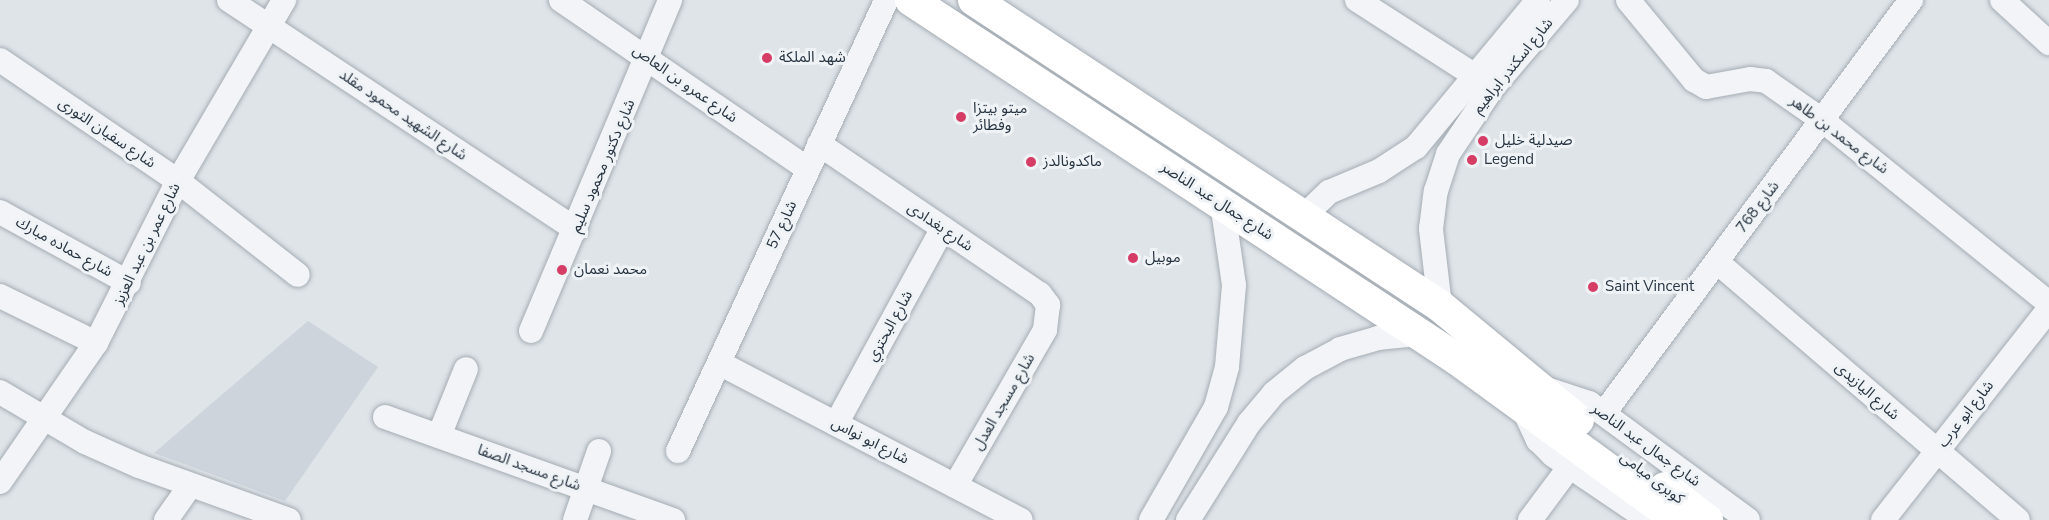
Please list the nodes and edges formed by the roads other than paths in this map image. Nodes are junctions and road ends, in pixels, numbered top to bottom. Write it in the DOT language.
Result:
graph roads {
  1 [pos="229,0"];
  2 [pos="284,0"];
  3 [pos="561,0"];
  4 [pos="670,0"];
  5 [pos="886,0"];
  6 [pos="911,0"];
  7 [pos="974,0"];
  8 [pos="1357,0"];
  9 [pos="1538,0"];
  10 [pos="1567,0"];
  11 [pos="1628,0"];
  12 [pos="1911,0"];
  13 [pos="2002,0"];
  14 [pos="268,26"];
  15 [pos="2049,43"];
  16 [pos="649,59"];
  17 [pos="0,60"];
  18 [pos="1485,82"];
  19 [pos="1822,120"];
  20 [pos="819,144"];
  21 [pos="808,169"];
  22 [pos="178,181"];
  23 [pos="1222,203"];
  24 [pos="0,212"];
  25 [pos="1306,214"];
  26 [pos="943,228"];
  27 [pos="576,230"];
  28 [pos="1717,261"];
  29 [pos="298,275"];
  30 [pos="129,283"];
  31 [pos="0,296"];
  32 [pos="2049,303"];
  33 [pos="1440,306"];
  34 [pos="2049,309"];
  35 [pos="1050,318"];
  36 [pos="531,331"];
  37 [pos="1418,334"];
  38 [pos="96,342"];
  39 [pos="719,363"];
  40 [pos="466,369"];
  41 [pos="0,392"];
  42 [pos="1529,395"];
  43 [pos="385,417"];
  44 [pos="45,420"];
  45 [pos="836,424"];
  46 [pos="439,436"];
  47 [pos="1589,441"];
  48 [pos="599,451"];
  49 [pos="678,451"];
  50 [pos="1937,451"];
  51 [pos="0,482"];
  52 [pos="956,486"];
  53 [pos="188,488"];
  54 [pos="586,489"];
  55 [pos="166,520"];
  56 [pos="289,520"];
  57 [pos="575,520"];
  58 [pos="673,520"];
  59 [pos="1021,520"];
  60 [pos="1151,520"];
  61 [pos="1188,520"];
  62 [pos="1530,520"];
  63 [pos="1649,520"];
  64 [pos="1678,520"];
  65 [pos="1707,520"];
  66 [pos="1748,520"];
  67 [pos="1882,520"];
  68 [pos="2018,520"];
  1 -- 14 [label="street, شارع الشهيد محمود مقلد"];
  2 -- 14 [label="street, شارع عمر بن عبد العزيز"];
  3 -- 16 [label="street, شارع عمرو بن العاص"];
  4 -- 16 [label="street, شارع دكتور محمود سليم"];
  5 -- 20 [label="street, شارع 57"];
  6 -- 23 [label="main road, شارع جمال عبد الناصر"];
  7 -- 25 [label="main road, شارع جمال عبد الناصر"];
  8 -- 18 [label="street"];
  9 -- 18 [label="street, شارع اسكندر ابراهيم"];
  10 -- 18 [label="street, شارع اسكندر ابراهيم"];
  11 -- 19 [label="street, شارع محمد بن طاهر"];
  12 -- 19 [label="street, شارع 768"];
  13 -- 15 [label="street"];
  14 -- 22 [label="street, شارع عمر بن عبد العزيز"];
  14 -- 27 [label="street, شارع الشهيد محمود مقلد"];
  16 -- 21 [label="street, شارع عمرو بن العاص"];
  16 -- 27 [label="street, شارع دكتور محمود سليم"];
  17 -- 22 [label="street, شارع سفيان الثورى"];
  18 -- 25 [label="street, شارع اسكندر ابراهيم"];
  18 -- 33 [label="street, شارع اسكندر ابراهيم"];
  19 -- 28 [label="street, شارع 768"];
  19 -- 32 [label="street, شارع محمد بن طاهر"];
  20 -- 21 [label="street, شارع 57"];
  20 -- 26 [label="street, شارع بغدادى"];
  21 -- 39 [label="street, شارع 57"];
  22 -- 29 [label="street, شارع سفيان الثورى"];
  22 -- 30 [label="street, شارع عمر بن عبد العزيز"];
  23 -- 37 [label="main road, شارع جمال عبد الناصر"];
  23 -- 60 [label="street"];
  24 -- 30 [label="street, شارع حماده مبارك"];
  25 -- 33 [label="main road, شارع جمال عبد الناصر"];
  26 -- 35 [label="street, شارع بغدادى"];
  26 -- 45 [label="street, شارع البحتري"];
  27 -- 36 [label="street, شارع دكتور محمود سليم"];
  28 -- 47 [label="street, شارع 768"];
  28 -- 50 [label="street, شارع اليازيدى"];
  30 -- 38 [label="street, شارع عمر بن عبد العزيز"];
  31 -- 38 [label="street"];
  33 -- 42 [label="main road, شارع جمال عبد الناصر"];
  34 -- 50 [label="street, شارع ابو عرب"];
  35 -- 52 [label="street, شارع مسجد العدل"];
  37 -- 42 [label="main road, شارع جمال عبد الناصر"];
  37 -- 61 [label="street"];
  38 -- 44 [label="street, شارع عمر بن عبد العزيز"];
  39 -- 45 [label="street, شارع ابو نواس"];
  39 -- 49 [label="street, شارع 57"];
  40 -- 46 [label="street"];
  41 -- 44 [label="street"];
  42 -- 47 [label="main road, شارع جمال عبد الناصر"];
  42 -- 47 [label="street, شارع جمال عبد الناصر"];
  43 -- 46 [label="street, شارع مسجد الصفا"];
  44 -- 51 [label="street, شارع عمر بن عبد العزيز"];
  44 -- 53 [label="street"];
  45 -- 52 [label="street, شارع ابو نواس"];
  46 -- 54 [label="street, شارع مسجد الصفا"];
  47 -- 62 [label="street, شارع 768"];
  47 -- 63 [label="street, شارع جمال عبد الناصر"];
  47 -- 64 [label="main road, كوبرى ميامى"];
  47 -- 65 [label="main road, كوبرى ميامى"];
  47 -- 66 [label="street, شارع جمال عبد الناصر"];
  48 -- 54 [label="street"];
  50 -- 67 [label="street, شارع ابو عرب"];
  50 -- 68 [label="street, شارع اليازيدى"];
  52 -- 59 [label="street, شارع ابو نواس"];
  53 -- 55 [label="street"];
  53 -- 56 [label="street"];
  54 -- 57 [label="street"];
  54 -- 58 [label="street, شارع مسجد الصفا"];
}
